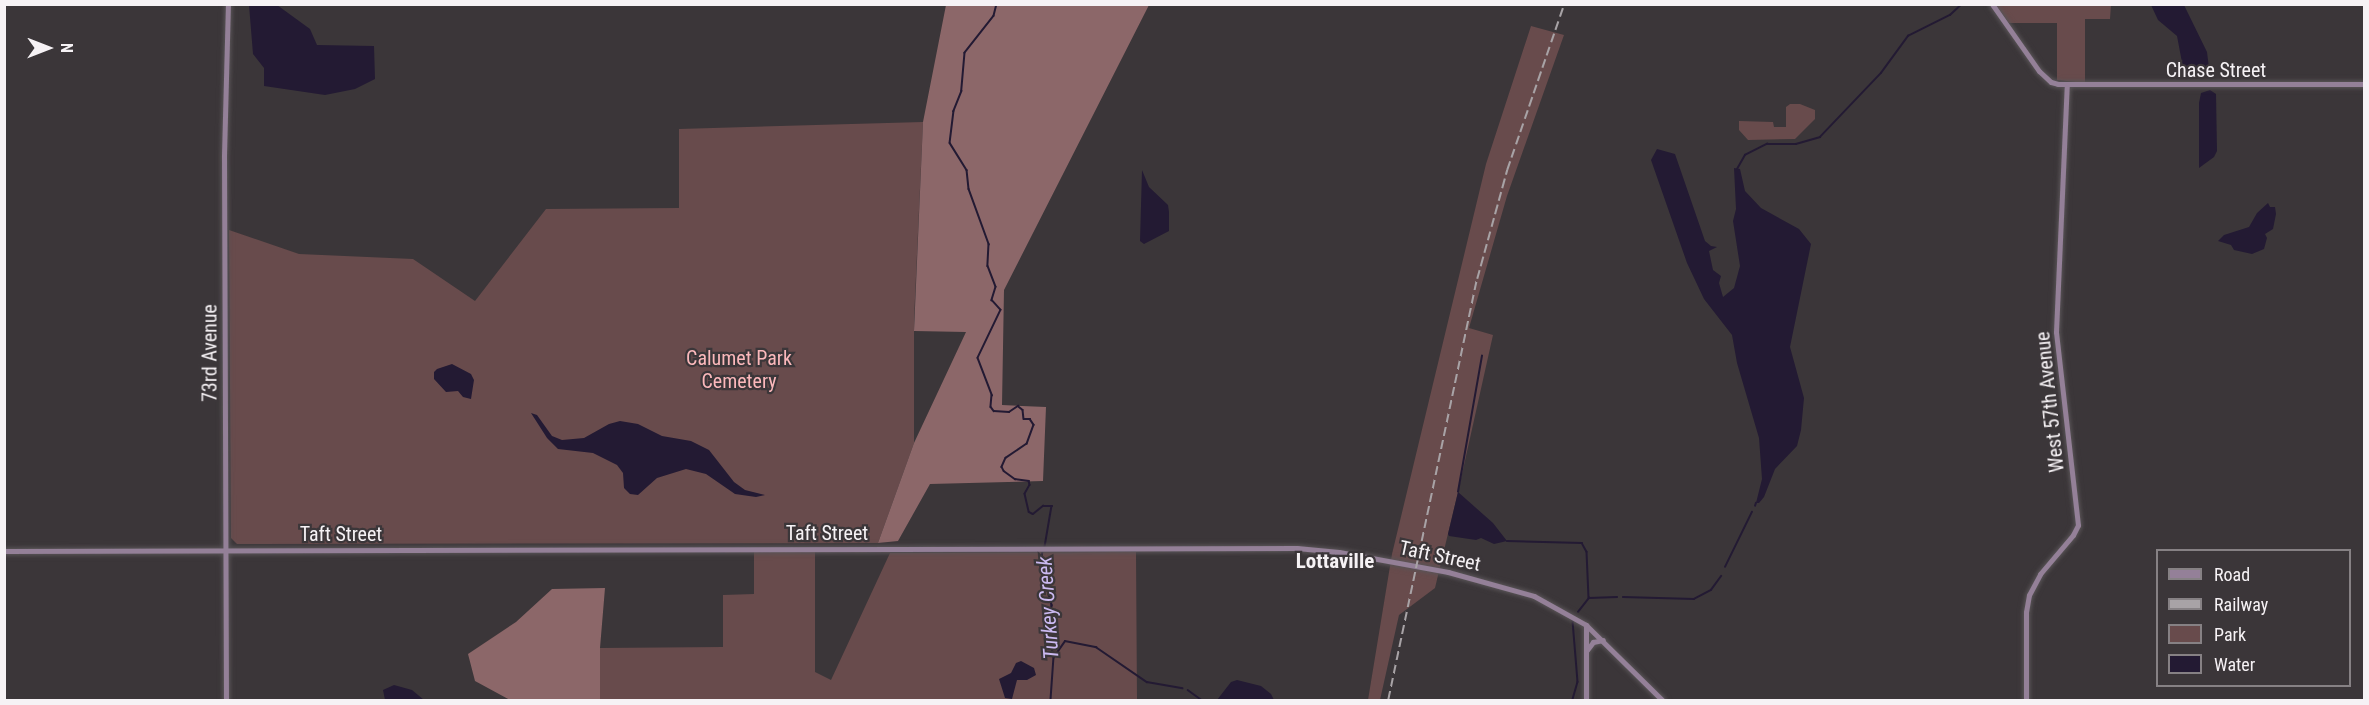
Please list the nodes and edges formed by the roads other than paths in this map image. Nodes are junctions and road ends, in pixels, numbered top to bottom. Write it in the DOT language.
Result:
graph roads {
  1 [pos="228,4"];
  2 [pos="1992,4"];
  3 [pos="2364,84"];
  4 [pos="2067,85"];
  5 [pos="226,549"];
  6 [pos="4,551"];
  7 [pos="1586,625"];
  8 [pos="1604,640"];
  9 [pos="1586,651"];
  10 [pos="226,700"];
  11 [pos="1586,700"];
  12 [pos="1662,700"];
  13 [pos="2026,700"];
  1 -- 5 [label="main road, 73rd Avenue"];
  2 -- 4 [label="main road"];
  3 -- 4 [label="main road, Chase Street"];
  4 -- 13 [label="main road, West 57th Avenue"];
  5 -- 6 [label="main road, Taft Street"];
  5 -- 7 [label="main road, Taft Street"];
  5 -- 10 [label="main road, 73rd Avenue"];
  7 -- 8 [label="main road, Taft Street"];
  7 -- 9 [label="main road"];
  8 -- 9 [label="main road"];
  8 -- 12 [label="main road, Taft Street"];
  9 -- 11 [label="main road"];
}
